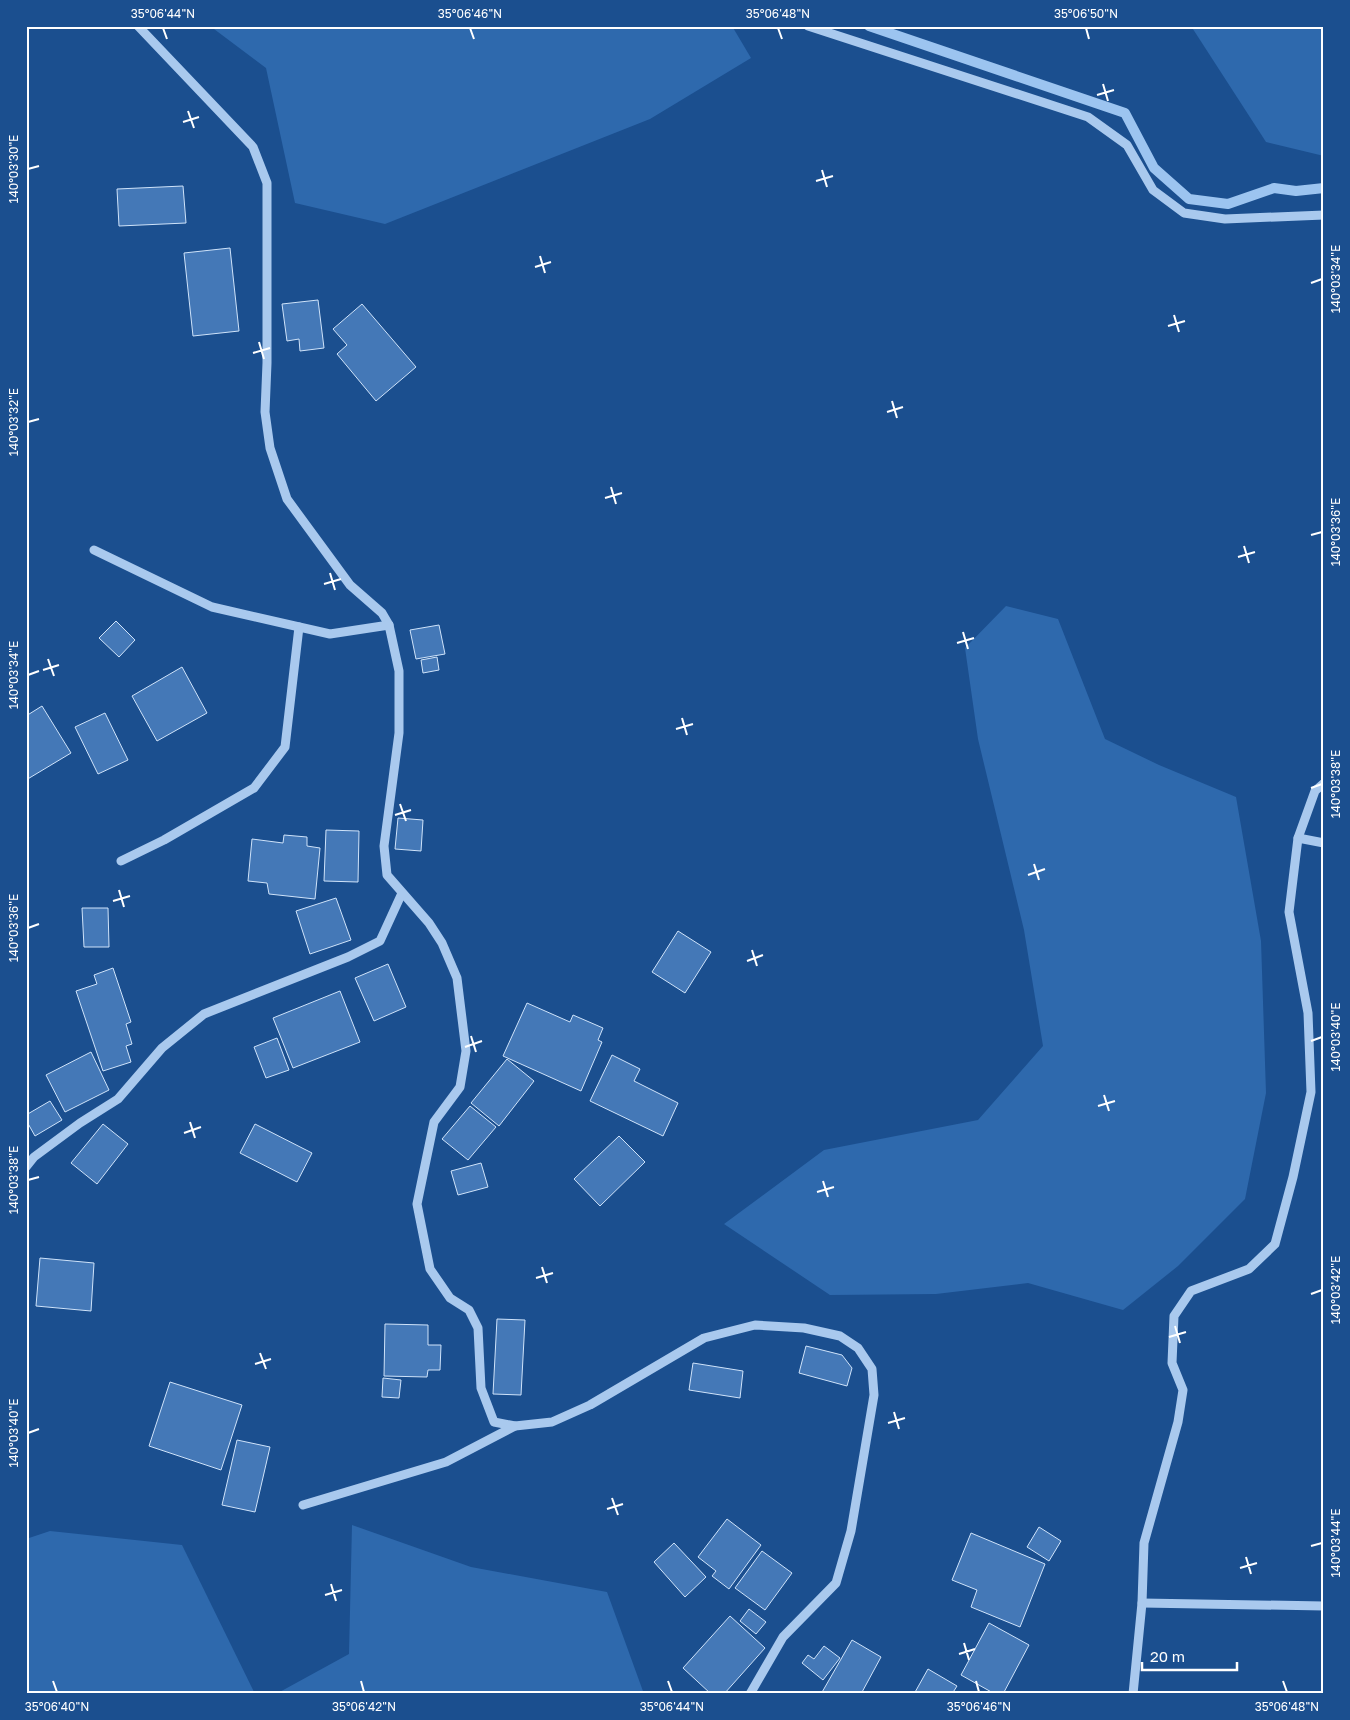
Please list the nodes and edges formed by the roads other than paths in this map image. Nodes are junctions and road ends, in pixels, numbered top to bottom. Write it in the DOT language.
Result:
graph roads {
  1 [pos="138,26"];
  2 [pos="808,26"];
  3 [pos="1324,215"];
  4 [pos="94,550"];
  5 [pos="389,625"];
  6 [pos="299,627"];
  7 [pos="1324,783"];
  8 [pos="1298,838"];
  9 [pos="1324,843"];
  10 [pos="121,861"];
  11 [pos="402,893"];
  12 [pos="26,1167"];
  13 [pos="515,1426"];
  14 [pos="303,1505"];
  15 [pos="1142,1603"];
  16 [pos="1324,1606"];
  17 [pos="750,1694"];
  18 [pos="1133,1694"];
  1 -- 5 [label="street"];
  2 -- 3 [label="street"];
  4 -- 6 [label="street"];
  5 -- 6 [label="street"];
  5 -- 11 [label="street"];
  6 -- 10 [label="street"];
  7 -- 8 [label="street"];
  8 -- 9 [label="street"];
  8 -- 15 [label="street"];
  11 -- 12 [label="street"];
  11 -- 13 [label="street"];
  13 -- 14 [label="street"];
  13 -- 17 [label="street"];
  15 -- 16 [label="street"];
  15 -- 18 [label="street"];
}
